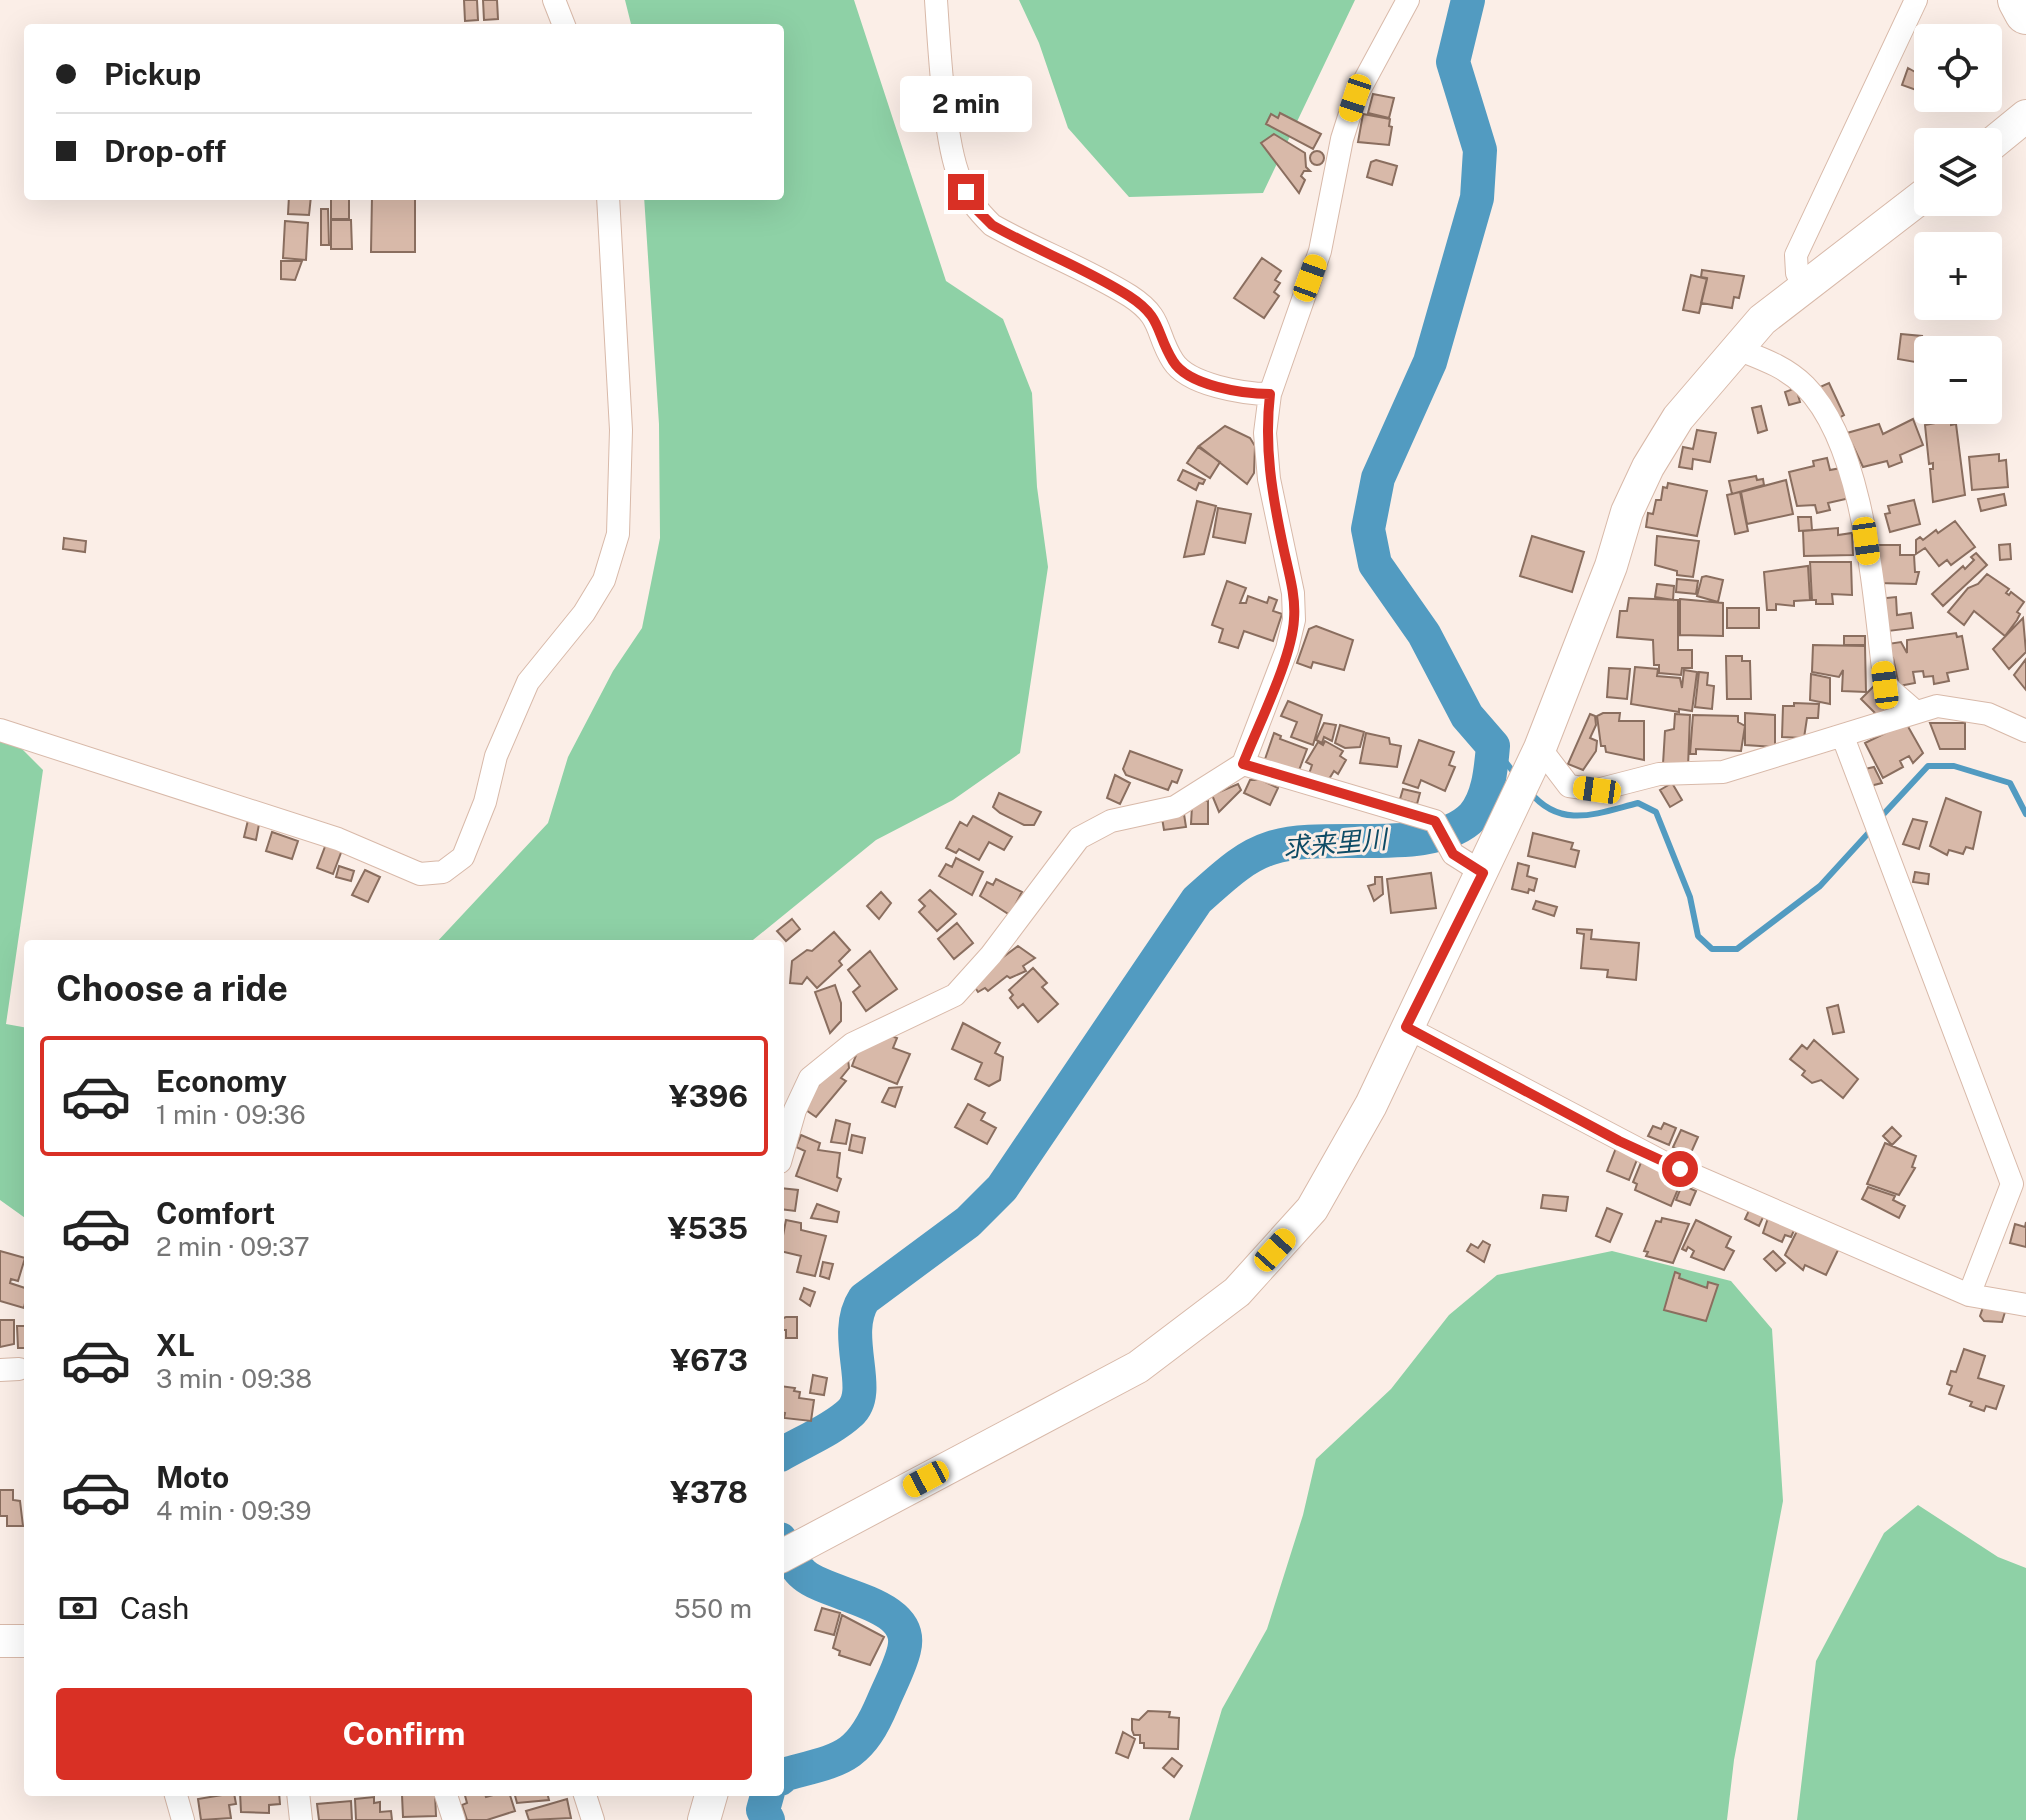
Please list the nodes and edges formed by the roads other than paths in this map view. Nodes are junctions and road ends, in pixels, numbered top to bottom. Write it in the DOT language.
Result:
graph roads {
  1 [pos="554,0"];
  2 [pos="936,0"];
  3 [pos="1408,0"];
  4 [pos="1916,0"];
  5 [pos="2019,0"];
  6 [pos="2026,13"];
  7 [pos="563,24"];
  8 [pos="2026,116"];
  9 [pos="2002,136"];
  10 [pos="608,200"];
  11 [pos="1914,203"];
  12 [pos="1803,286"];
  13 [pos="1735,348"];
  14 [pos="1270,394"];
  15 [pos="1916,712"];
  16 [pos="0,730"];
  17 [pos="2026,731"];
  18 [pos="1843,737"];
  19 [pos="1536,755"];
  20 [pos="1243,764"];
  21 [pos="1483,873"];
  22 [pos="1406,1027"];
  23 [pos="784,1148"];
  24 [pos="1969,1295"];
  25 [pos="2026,1305"];
  26 [pos="792,1550"];
  27 [pos="0,1641"];
  28 [pos="24,1641"];
  29 [pos="176,1796"];
  30 [pos="298,1796"];
  31 [pos="446,1796"];
  32 [pos="585,1796"];
  33 [pos="711,1796"];
  34 [pos="183,1820"];
  35 [pos="301,1820"];
  36 [pos="454,1820"];
  37 [pos="593,1820"];
  38 [pos="704,1820"];
  1 -- 7 [label="street"];
  2 -- 14 [label="street"];
  3 -- 14 [label="street"];
  4 -- 12 [label="street"];
  5 -- 6 [label="highway"];
  8 -- 9 [label="street"];
  10 -- 16 [label="street"];
  11 -- 12 [label="street"];
  12 -- 13 [label="street"];
  13 -- 15 [label="street"];
  13 -- 19 [label="street"];
  14 -- 20 [label="street"];
  15 -- 17 [label="street"];
  15 -- 18 [label="street"];
  18 -- 19 [label="street"];
  18 -- 24 [label="street"];
  19 -- 21 [label="street"];
  20 -- 21 [label="street"];
  20 -- 23 [label="street"];
  21 -- 22 [label="street"];
  22 -- 24 [label="street"];
  22 -- 26 [label="street"];
  24 -- 25 [label="street"];
  27 -- 28 [label="street"];
  29 -- 34 [label="street"];
  30 -- 35 [label="street"];
  31 -- 36 [label="street"];
  32 -- 37 [label="street"];
  33 -- 38 [label="street"];
}
